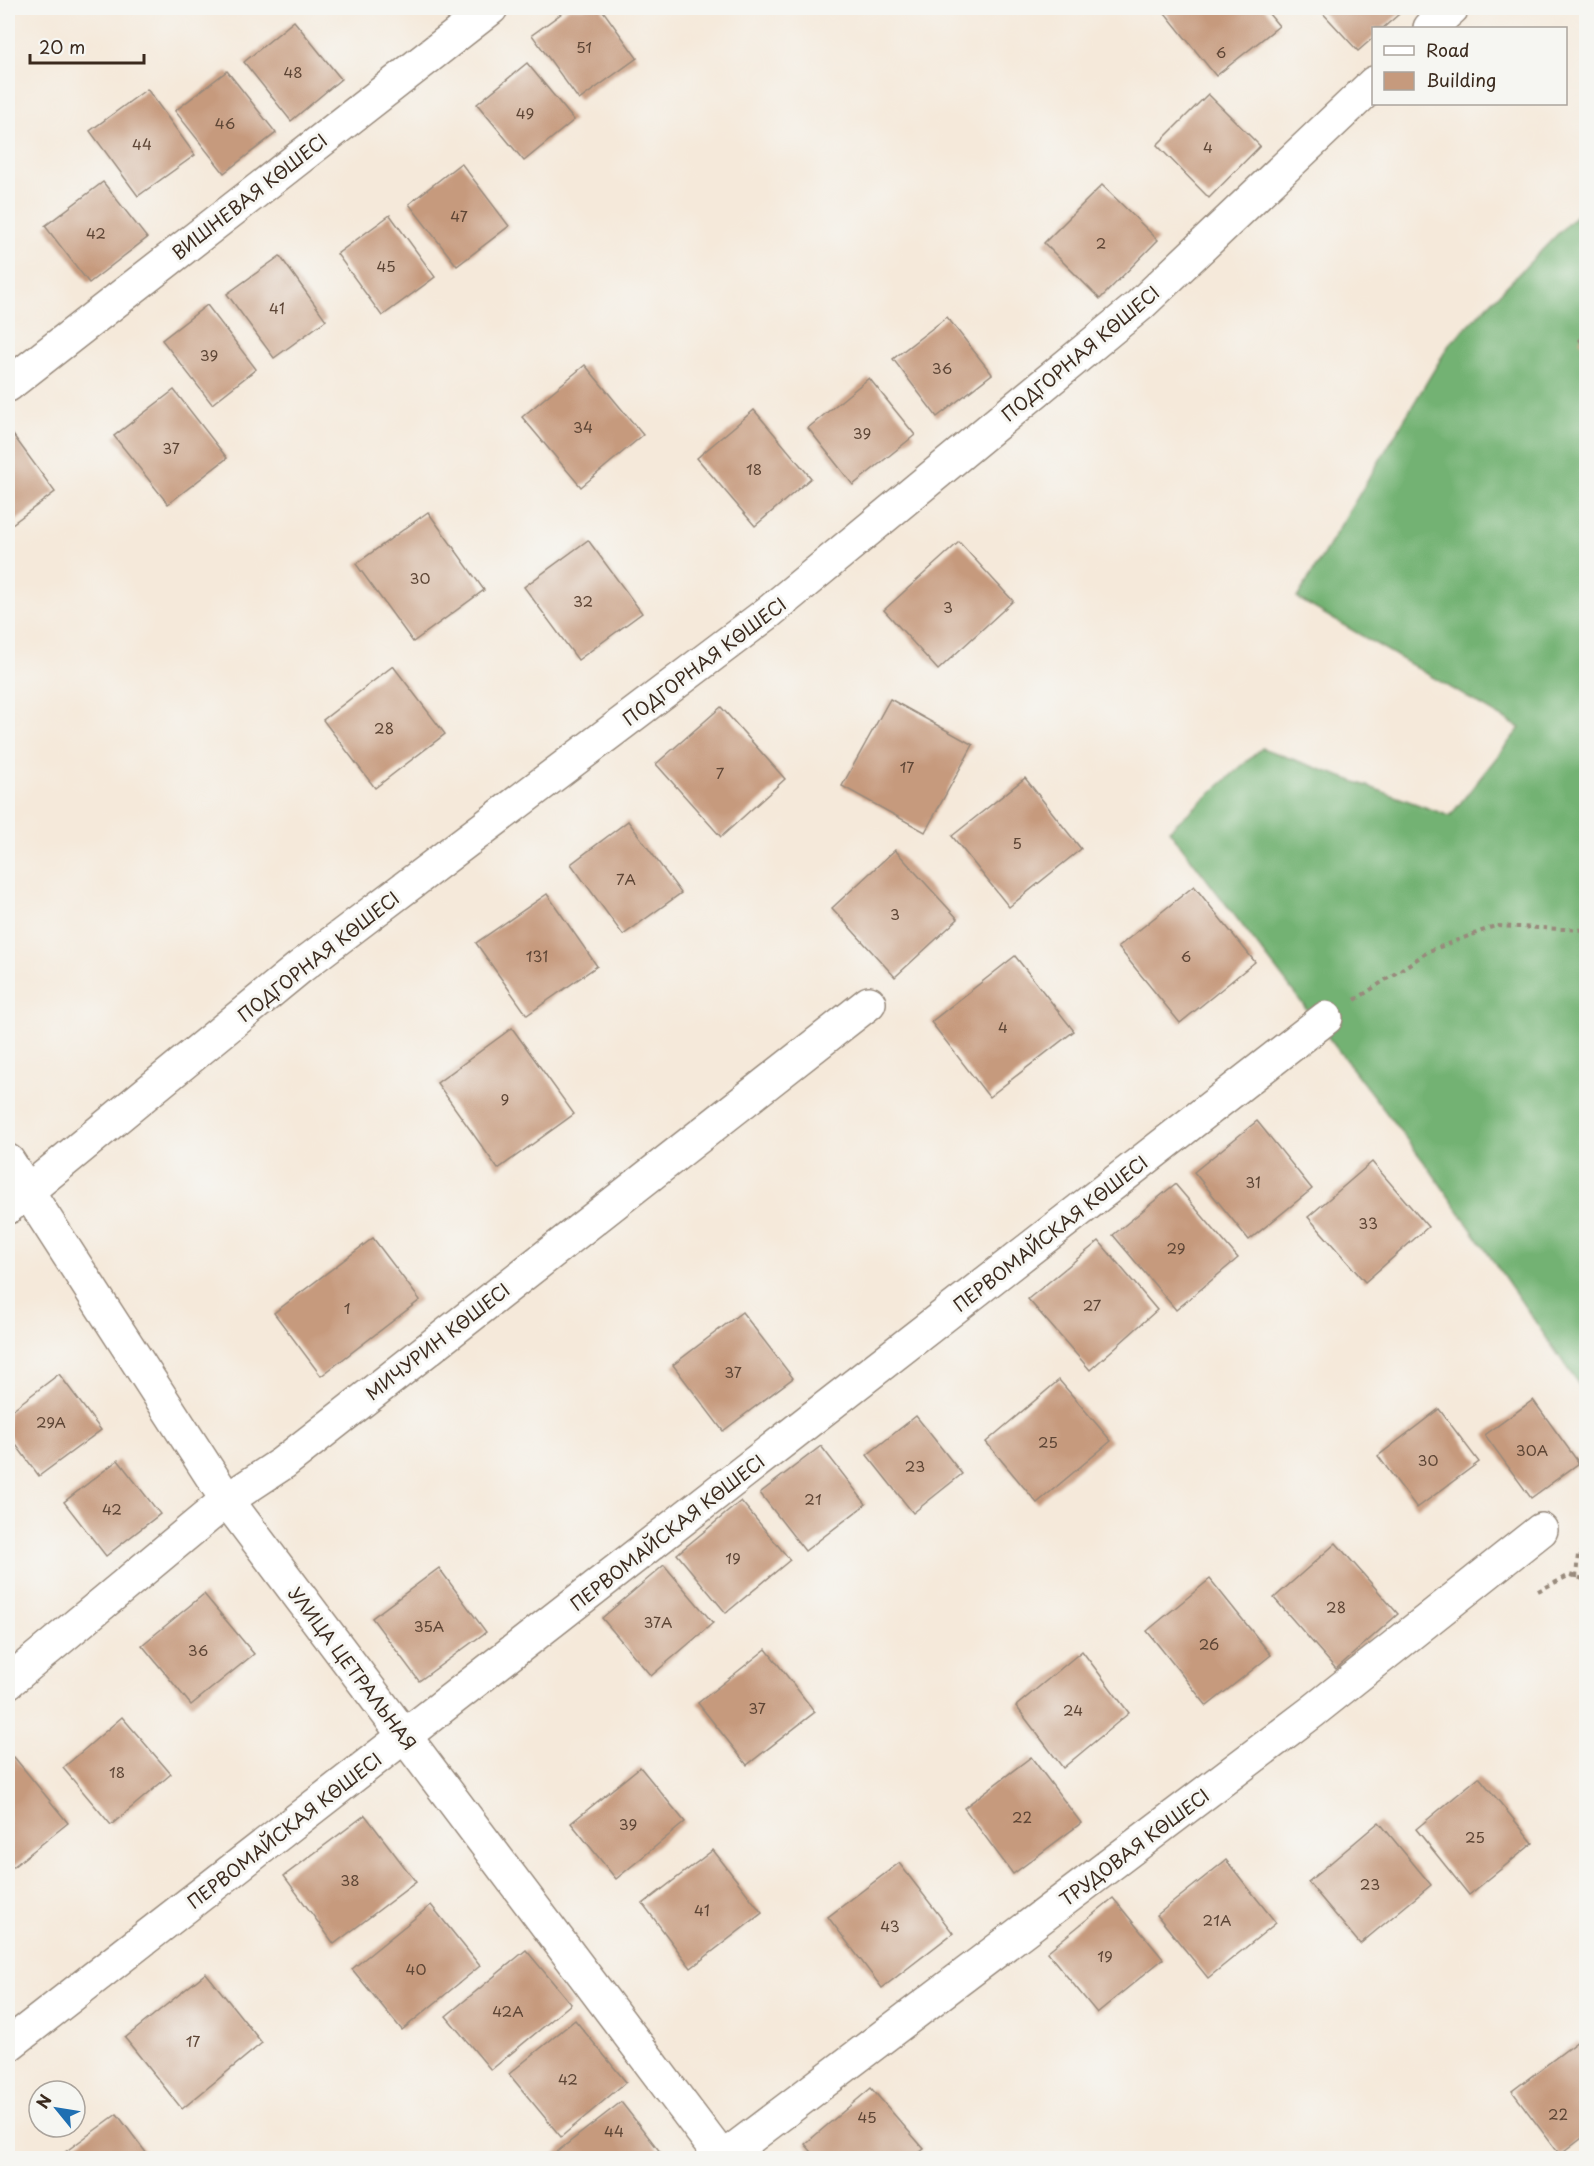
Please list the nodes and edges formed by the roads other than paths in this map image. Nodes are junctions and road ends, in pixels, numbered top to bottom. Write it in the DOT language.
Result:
graph roads {
  1 [pos="491,8"];
  2 [pos="1452,8"];
  3 [pos="1431,27"];
  4 [pos="1372,85"];
  5 [pos="8,385"];
  6 [pos="869,1003"];
  7 [pos="1326,1018"];
  8 [pos="8,1161"];
  9 [pos="17,1199"];
  10 [pos="227,1500"];
  11 [pos="1541,1530"];
  12 [pos="8,1682"];
  13 [pos="404,1737"];
  14 [pos="8,2045"];
  15 [pos="723,2158"];
  1 -- 5 [label="street, ВИШНЕВАЯ КӨШЕСІ"];
  2 -- 3 [label="street"];
  4 -- 9 [label="street, ПОДГОРНАЯ КӨШЕСІ"];
  6 -- 10 [label="street, МИЧУРИН КӨШЕСІ"];
  7 -- 13 [label="street, ПЕРВОМАЙСКАЯ КӨШЕСІ"];
  8 -- 9 [label="street, УЛИЦА ЦЕТРАЛЬНАЯ"];
  9 -- 10 [label="street, УЛИЦА ЦЕТРАЛЬНАЯ"];
  10 -- 12 [label="street, МИЧУРИН КӨШЕСІ"];
  10 -- 13 [label="street, УЛИЦА ЦЕТРАЛЬНАЯ"];
  11 -- 15 [label="street, ТРУДОВАЯ КӨШЕСІ"];
  13 -- 14 [label="street, ПЕРВОМАЙСКАЯ КӨШЕСІ"];
  13 -- 15 [label="street, УЛИЦА ЦЕТРАЛЬНАЯ"];
}
